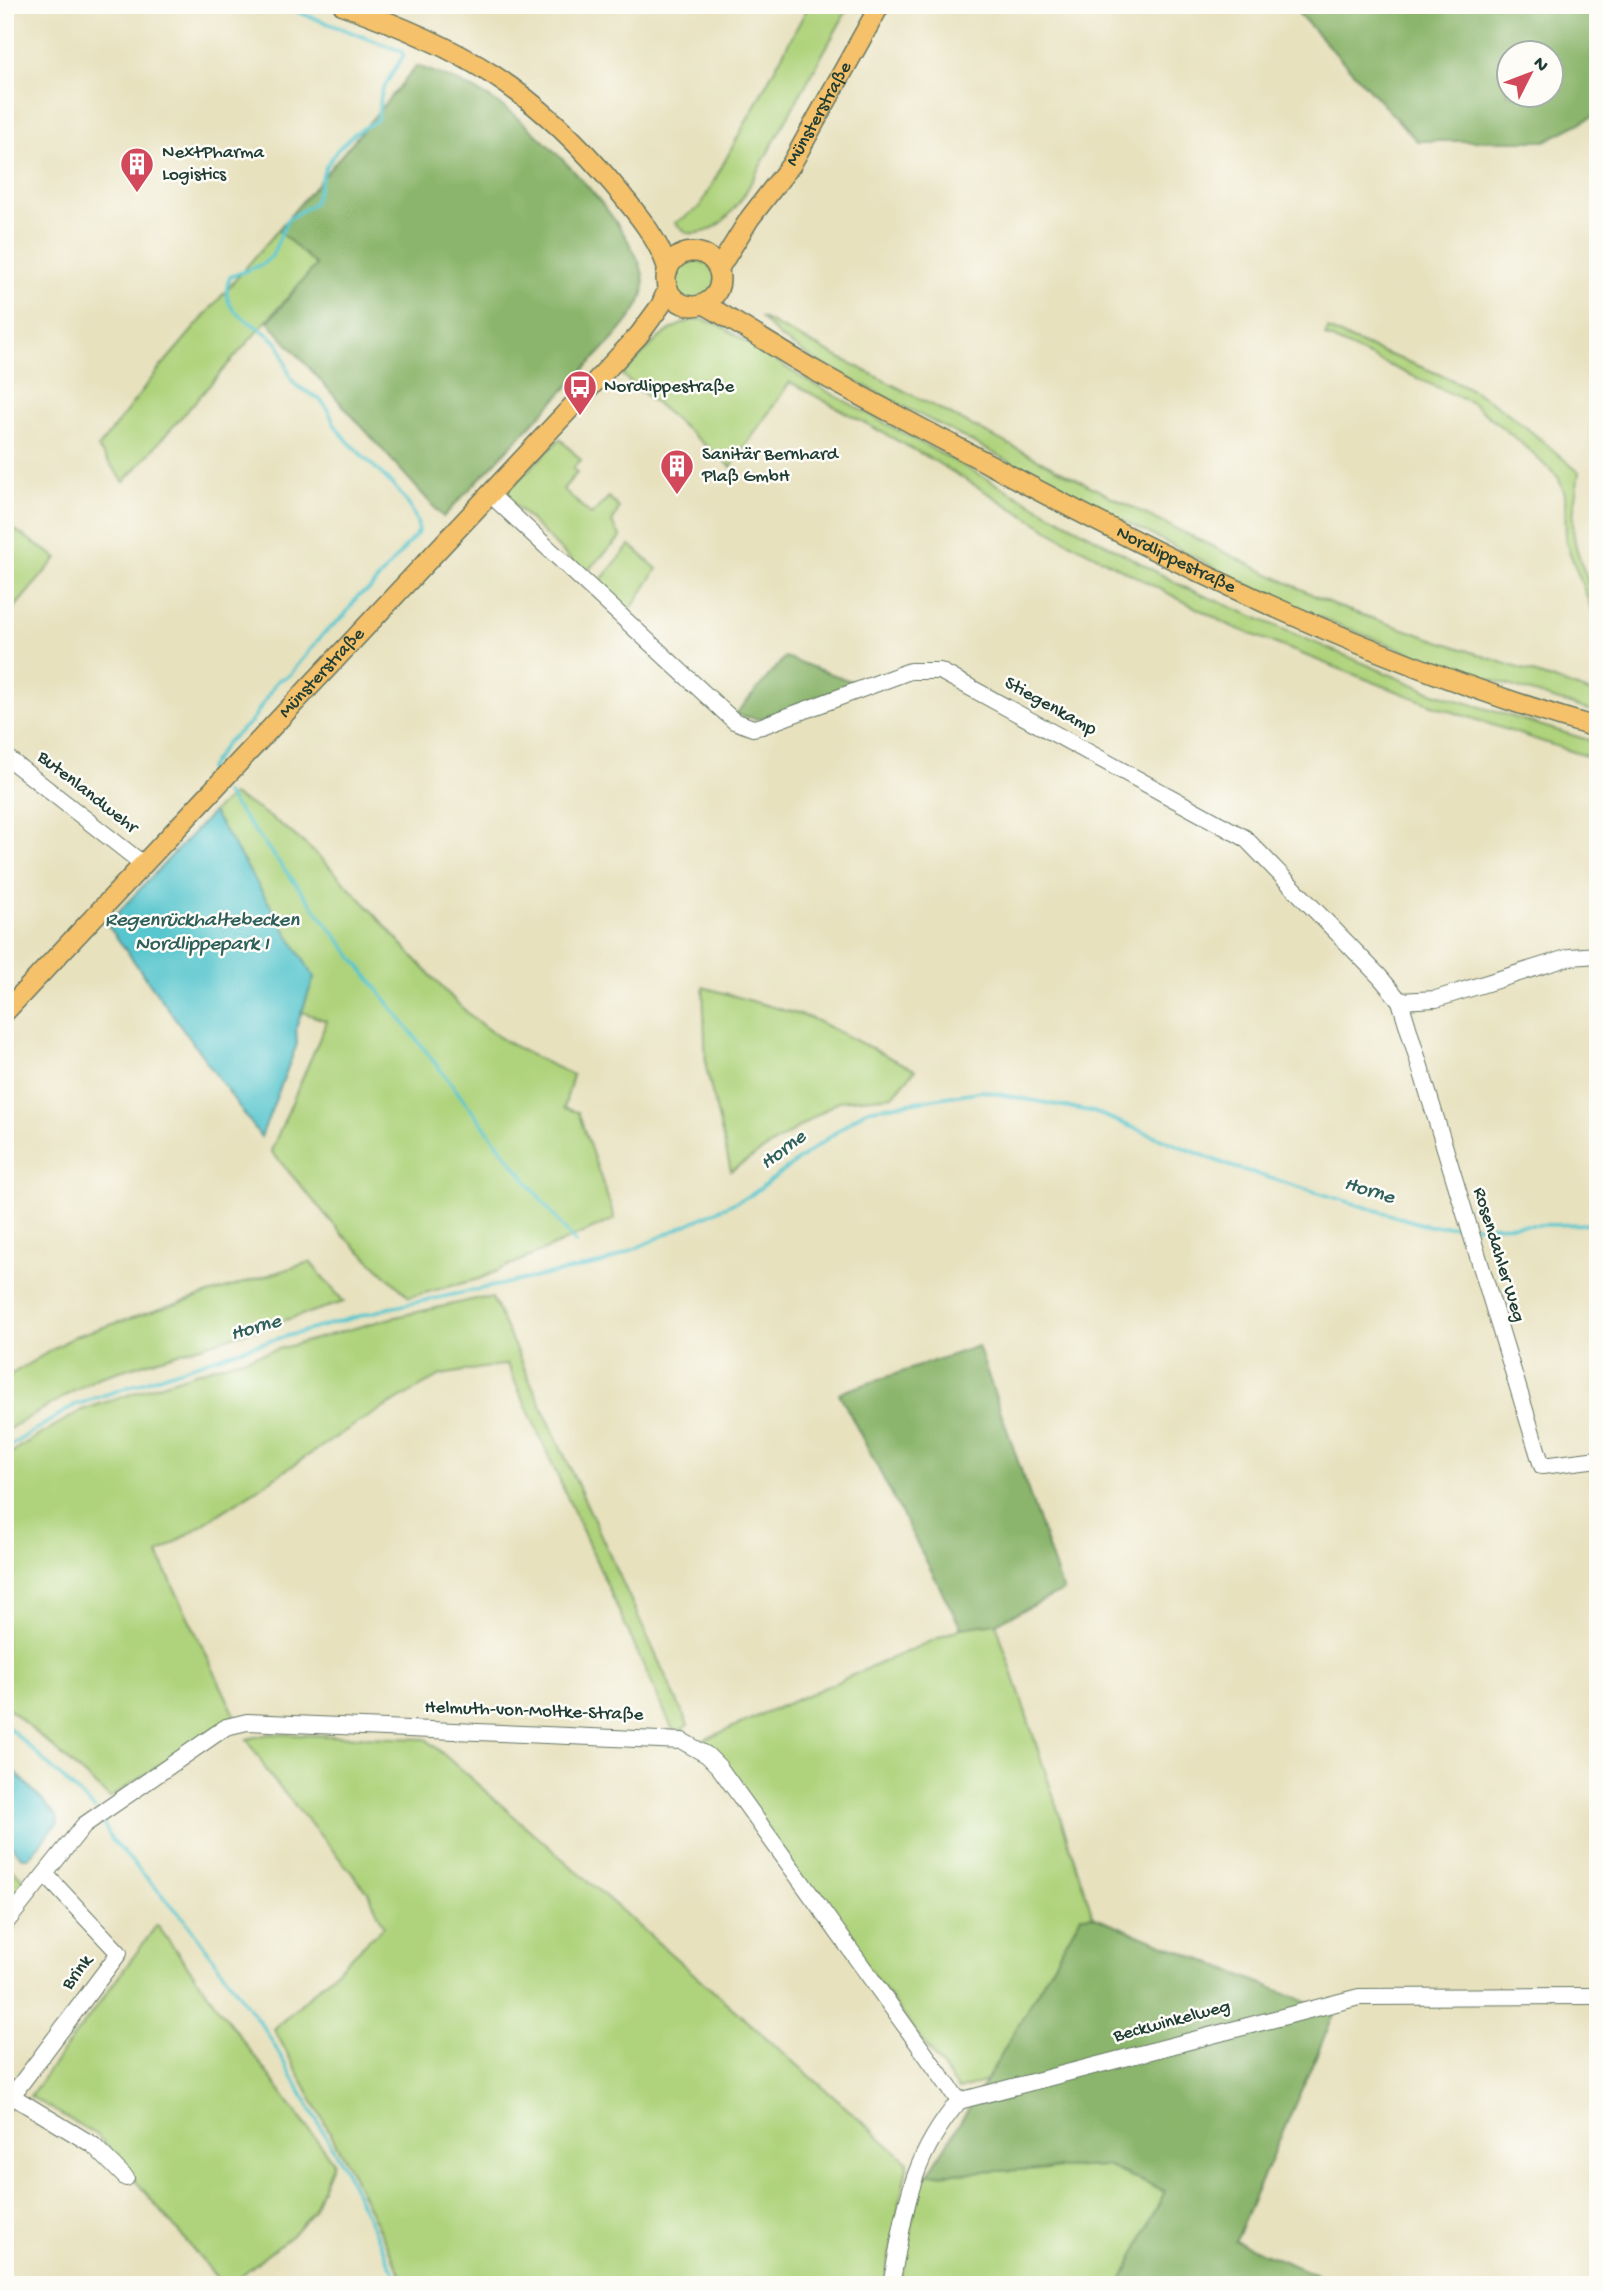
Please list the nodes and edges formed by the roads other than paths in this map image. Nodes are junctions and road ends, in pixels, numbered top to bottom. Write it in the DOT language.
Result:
graph roads {
  1 [pos="344,5"];
  2 [pos="880,5"];
  3 [pos="633,210"];
  4 [pos="750,218"];
  5 [pos="694,252"];
  6 [pos="719,268"];
  7 [pos="668,279"];
  8 [pos="719,289"];
  9 [pos="694,305"];
  10 [pos="639,335"];
  11 [pos="776,347"];
  12 [pos="491,495"];
  13 [pos="1598,728"];
  14 [pos="5,756"];
  15 [pos="143,864"];
  16 [pos="1598,955"];
  17 [pos="1400,1002"];
  18 [pos="5,1012"];
  19 [pos="1598,1459"];
  20 [pos="46,1875"];
  21 [pos="5,1924"];
  22 [pos="1598,1996"];
  23 [pos="9,2101"];
  24 [pos="959,2101"];
  25 [pos="126,2178"];
  26 [pos="891,2285"];
  1 -- 3 [label="main road"];
  2 -- 4 [label="main road, Münsterstraße"];
  3 -- 5 [label="main road"];
  3 -- 7 [label="main road"];
  4 -- 5 [label="main road, Münsterstraße"];
  4 -- 6 [label="main road, Münsterstraße"];
  5 -- 6 [label="main road"];
  5 -- 7 [label="main road"];
  6 -- 8 [label="main road"];
  7 -- 9 [label="main road"];
  7 -- 10 [label="main road, Münsterstraße"];
  8 -- 9 [label="main road"];
  8 -- 11 [label="main road, Nordlippestraße"];
  9 -- 10 [label="main road, Münsterstraße"];
  9 -- 11 [label="main road, Nordlippestraße"];
  10 -- 12 [label="main road, Münsterstraße"];
  11 -- 13 [label="main road, Nordlippestraße"];
  12 -- 15 [label="main road, Münsterstraße"];
  12 -- 17 [label="street, Stiegenkamp"];
  14 -- 15 [label="street, Butenlandwehr"];
  15 -- 18 [label="main road, Münsterstraße"];
  16 -- 17 [label="street"];
  17 -- 19 [label="street, Rosendahler Weg"];
  20 -- 21 [label="street, Helmuth-von-Moltke-Straße"];
  20 -- 23 [label="street, Brink"];
  20 -- 24 [label="street, Helmuth-von-Moltke-Straße"];
  22 -- 24 [label="street, Beckwinkelweg"];
  23 -- 25 [label="street"];
  24 -- 26 [label="street"];
}
